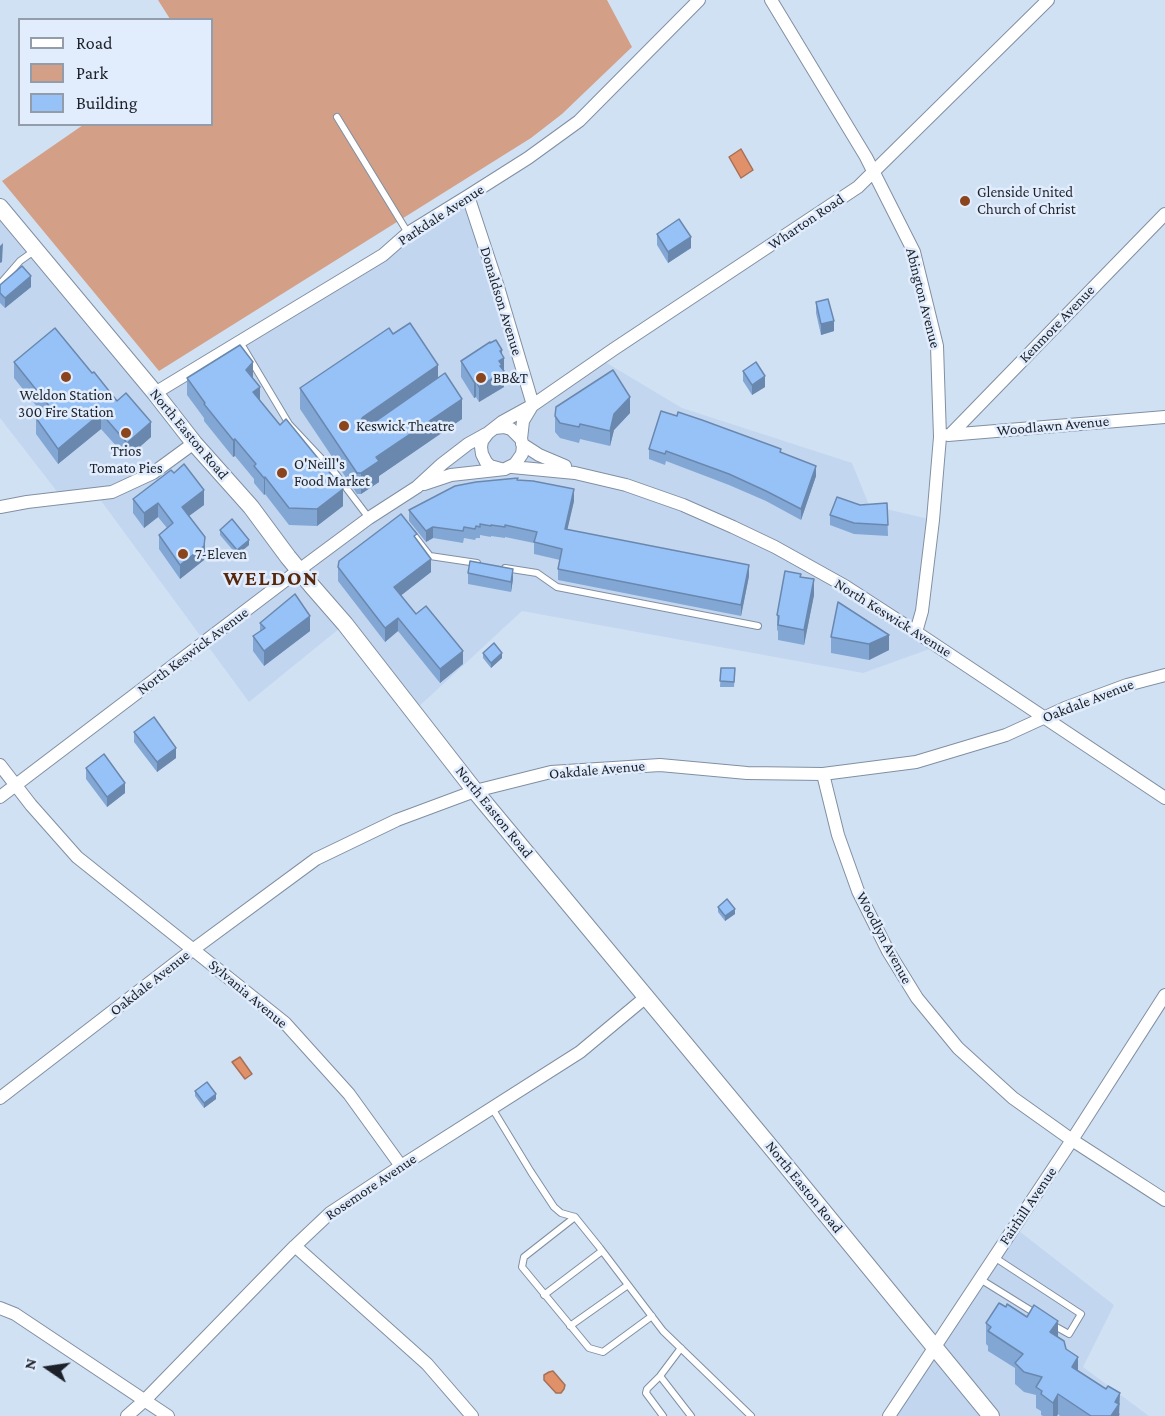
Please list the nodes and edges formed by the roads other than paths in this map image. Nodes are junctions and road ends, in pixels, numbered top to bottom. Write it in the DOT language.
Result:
graph roads {
  1 [pos="699,0"];
  2 [pos="771,0"];
  3 [pos="1048,0"];
  4 [pos="337,117"];
  5 [pos="874,172"];
  6 [pos="468,196"];
  7 [pos="0,207"];
  8 [pos="1165,214"];
  9 [pos="408,233"];
  10 [pos="36,249"];
  11 [pos="0,284"];
  12 [pos="240,342"];
  13 [pos="155,393"];
  14 [pos="533,405"];
  15 [pos="1165,417"];
  16 [pos="488,432"];
  17 [pos="945,436"];
  18 [pos="522,441"];
  19 [pos="194,443"];
  20 [pos="505,468"];
  21 [pos="600,479"];
  22 [pos="417,487"];
  23 [pos="0,507"];
  24 [pos="369,518"];
  25 [pos="409,529"];
  26 [pos="488,565"];
  27 [pos="498,567"];
  28 [pos="299,570"];
  29 [pos="758,626"];
  30 [pos="916,632"];
  31 [pos="1165,675"];
  32 [pos="1045,717"];
  33 [pos="0,765"];
  34 [pos="823,774"];
  35 [pos="16,785"];
  36 [pos="475,791"];
  37 [pos="0,797"];
  38 [pos="1165,798"];
  39 [pos="194,949"];
  40 [pos="1165,994"];
  41 [pos="646,997"];
  42 [pos="0,1098"];
  43 [pos="492,1108"];
  44 [pos="1072,1140"];
  45 [pos="401,1166"];
  46 [pos="1165,1200"];
  47 [pos="575,1217"];
  48 [pos="295,1246"];
  49 [pos="602,1251"];
  50 [pos="994,1257"];
  51 [pos="980,1279"];
  52 [pos="628,1285"];
  53 [pos="544,1295"];
  54 [pos="0,1308"];
  55 [pos="652,1316"];
  56 [pos="570,1326"];
  57 [pos="935,1346"];
  58 [pos="681,1348"];
  59 [pos="660,1376"];
  60 [pos="145,1400"];
  61 [pos="127,1416"];
  62 [pos="168,1416"];
  63 [pos="472,1416"];
  64 [pos="663,1416"];
  65 [pos="691,1416"];
  66 [pos="751,1416"];
  67 [pos="889,1416"];
  68 [pos="991,1416"];
  1 -- 6 [label="street, Parkdale Avenue"];
  2 -- 5 [label="street, Abington Avenue"];
  3 -- 5 [label="street, Wharton Road"];
  4 -- 9 [label="lane"];
  5 -- 14 [label="street, Wharton Road"];
  5 -- 17 [label="street, Abington Avenue"];
  6 -- 9 [label="street, Parkdale Avenue"];
  6 -- 14 [label="street, Donaldson Avenue"];
  7 -- 10 [label="main road, North Easton Road"];
  8 -- 17 [label="street, Kenmore Avenue"];
  9 -- 12 [label="street, Parkdale Avenue"];
  10 -- 11 [label="lane"];
  10 -- 13 [label="main road, North Easton Road"];
  12 -- 13 [label="street, Parkdale Avenue"];
  12 -- 24 [label="lane"];
  13 -- 19 [label="main road, North Easton Road"];
  14 -- 16 [label="street, Wharton Road"];
  14 -- 18 [label="street"];
  15 -- 17 [label="street, Woodlawn Avenue"];
  16 -- 18 [label="street, North Keswick Avenue"];
  16 -- 20 [label="street"];
  16 -- 22 [label="street, North Keswick Avenue"];
  17 -- 30 [label="street, Abington Avenue"];
  18 -- 20 [label="street"];
  18 -- 21 [label="street, North Keswick Avenue"];
  19 -- 23 [label="street"];
  19 -- 28 [label="main road, North Easton Road"];
  20 -- 21 [label="street, North Keswick Avenue"];
  20 -- 22 [label="street, North Keswick Avenue"];
  21 -- 30 [label="street, North Keswick Avenue"];
  22 -- 24 [label="street, North Keswick Avenue"];
  24 -- 28 [label="street, North Keswick Avenue"];
  25 -- 26 [label="lane"];
  27 -- 29 [label="lane"];
  28 -- 35 [label="street, North Keswick Avenue"];
  28 -- 36 [label="main road, North Easton Road"];
  30 -- 32 [label="street, North Keswick Avenue"];
  31 -- 32 [label="street, Oakdale Avenue"];
  32 -- 34 [label="street, Oakdale Avenue"];
  32 -- 38 [label="street, North Keswick Avenue"];
  33 -- 35 [label="street, Sylvania Avenue"];
  34 -- 36 [label="street, Oakdale Avenue"];
  34 -- 44 [label="street, Woodlyn Avenue"];
  35 -- 37 [label="street, North Keswick Avenue"];
  35 -- 39 [label="street, Sylvania Avenue"];
  36 -- 39 [label="street, Oakdale Avenue"];
  36 -- 41 [label="main road, North Easton Road"];
  39 -- 42 [label="street, Oakdale Avenue"];
  39 -- 45 [label="street, Sylvania Avenue"];
  40 -- 44 [label="street, Fairhill Avenue"];
  41 -- 43 [label="street, Rosemore Avenue"];
  41 -- 57 [label="main road, North Easton Road"];
  43 -- 45 [label="street, Rosemore Avenue"];
  43 -- 47 [label="lane"];
  44 -- 46 [label="street, Woodlyn Avenue"];
  44 -- 50 [label="street, Fairhill Avenue"];
  45 -- 48 [label="street, Rosemore Avenue"];
  47 -- 49 [label="lane"];
  47 -- 53 [label="lane"];
  48 -- 60 [label="street, Rosemore Avenue"];
  48 -- 63 [label="street"];
  49 -- 52 [label="lane"];
  49 -- 53 [label="lane"];
  50 -- 51 [label="street, Fairhill Avenue"];
  50 -- 51 [label="lane"];
  51 -- 57 [label="street, Fairhill Avenue"];
  52 -- 55 [label="lane"];
  52 -- 56 [label="lane"];
  53 -- 56 [label="lane"];
  54 -- 60 [label="street"];
  55 -- 56 [label="lane"];
  55 -- 58 [label="lane"];
  57 -- 67 [label="street, Fairhill Avenue"];
  57 -- 68 [label="main road, North Easton Road"];
  58 -- 59 [label="lane"];
  58 -- 66 [label="lane"];
  59 -- 64 [label="lane"];
  59 -- 65 [label="lane"];
  60 -- 61 [label="street, Rosemore Avenue"];
  60 -- 62 [label="street"];
}
